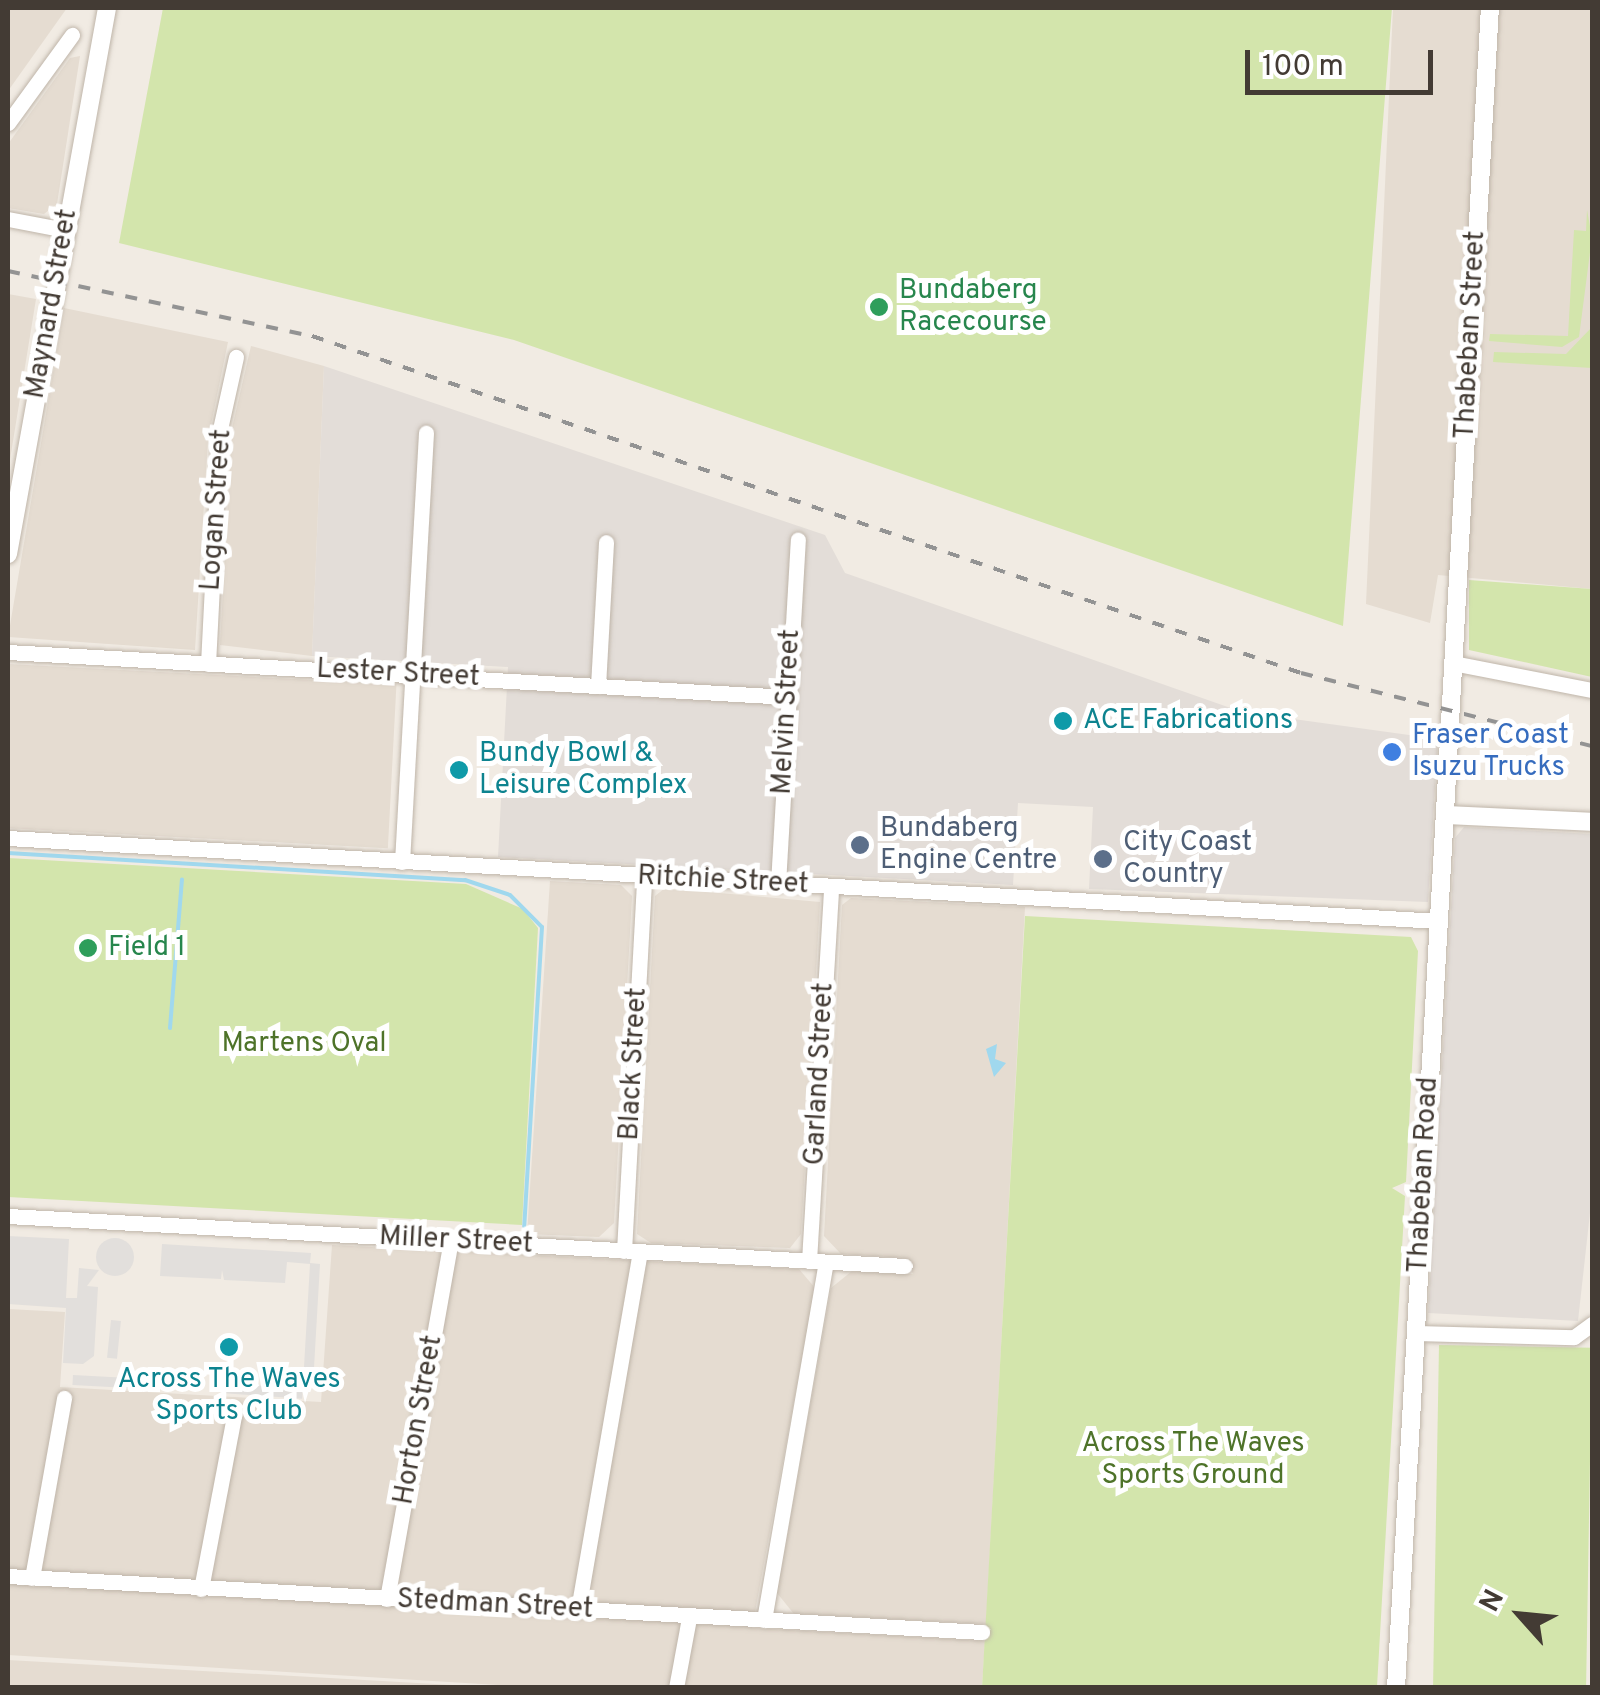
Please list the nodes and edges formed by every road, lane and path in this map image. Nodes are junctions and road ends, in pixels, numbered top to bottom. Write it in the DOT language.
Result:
graph roads {
  1 [pos="107,8"];
  2 [pos="115,8"];
  3 [pos="1490,8"];
  4 [pos="72,34"];
  5 [pos="99,54"];
  6 [pos="8,123"];
  7 [pos="8,219"];
  8 [pos="65,230"];
  9 [pos="236,357"];
  10 [pos="426,433"];
  11 [pos="798,540"];
  12 [pos="606,542"];
  13 [pos="8,546"];
  14 [pos="8,652"];
  15 [pos="1453,663"];
  16 [pos="208,664"];
  17 [pos="413,674"];
  18 [pos="598,686"];
  19 [pos="1592,690"];
  20 [pos="788,696"];
  21 [pos="1444,815"];
  22 [pos="1592,822"];
  23 [pos="8,838"];
  24 [pos="402,862"];
  25 [pos="644,876"];
  26 [pos="778,884"];
  27 [pos="832,888"];
  28 [pos="1438,921"];
  29 [pos="8,1216"];
  30 [pos="452,1241"];
  31 [pos="632,1251"];
  32 [pos="809,1261"];
  33 [pos="826,1262"];
  34 [pos="905,1266"];
  35 [pos="1592,1324"];
  36 [pos="1416,1333"];
  37 [pos="64,1398"];
  38 [pos="235,1410"];
  39 [pos="8,1576"];
  40 [pos="32,1578"];
  41 [pos="201,1588"];
  42 [pos="387,1599"];
  43 [pos="578,1610"];
  44 [pos="689,1618"];
  45 [pos="764,1620"];
  46 [pos="982,1632"];
  47 [pos="676,1688"];
  48 [pos="1396,1688"];
  1 -- 5 [label="street, Maynard Street"];
  2 -- 5 [label="street, Maynard Street"];
  3 -- 15 [label="street, Thabeban Street"];
  4 -- 6 [label="street"];
  5 -- 8 [label="street, Maynard Street"];
  7 -- 8 [label="street"];
  8 -- 13 [label="street, Maynard Street"];
  9 -- 16 [label="street, Logan Street"];
  10 -- 17 [label="street"];
  11 -- 20 [label="street, Melvin Street"];
  12 -- 18 [label="street"];
  14 -- 16 [label="street, Lester Street"];
  15 -- 19 [label="street"];
  15 -- 21 [label="street, Thabeban Road"];
  16 -- 17 [label="street, Lester Street"];
  17 -- 18 [label="street, Lester Street"];
  17 -- 24 [label="street"];
  18 -- 20 [label="street, Lester Street"];
  20 -- 26 [label="street, Melvin Street"];
  21 -- 22 [label="street"];
  21 -- 28 [label="street, Thabeban Road"];
  23 -- 24 [label="street, Ritchie Street"];
  24 -- 25 [label="street, Ritchie Street"];
  25 -- 26 [label="street, Ritchie Street"];
  25 -- 31 [label="street, Black Street"];
  26 -- 27 [label="street, Ritchie Street"];
  27 -- 28 [label="street, Ritchie Street"];
  27 -- 32 [label="street, Garland Street"];
  28 -- 36 [label="street, Thabeban Road"];
  29 -- 30 [label="street, Miller Street"];
  30 -- 31 [label="street, Miller Street"];
  30 -- 42 [label="street, Horton Street"];
  31 -- 32 [label="street, Miller Street"];
  31 -- 43 [label="street, Black Street"];
  32 -- 33 [label="street, Miller Street"];
  33 -- 34 [label="street, Miller Street"];
  33 -- 45 [label="street"];
  35 -- 36 [label="street"];
  36 -- 48 [label="street, Thabeban Road"];
  37 -- 40 [label="street"];
  38 -- 41 [label="street"];
  39 -- 40 [label="street, Stedman Street"];
  40 -- 41 [label="street, Stedman Street"];
  41 -- 42 [label="street, Stedman Street"];
  42 -- 43 [label="street, Stedman Street"];
  43 -- 44 [label="street, Stedman Street"];
  44 -- 45 [label="street, Stedman Street"];
  44 -- 47 [label="street"];
  45 -- 46 [label="street, Stedman Street"];
}
